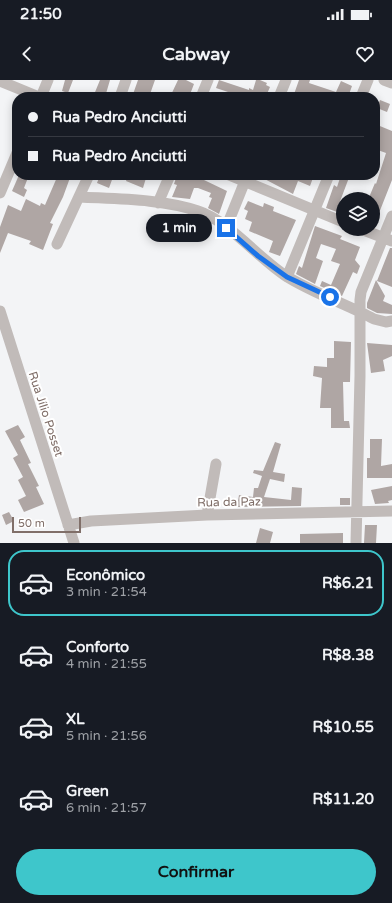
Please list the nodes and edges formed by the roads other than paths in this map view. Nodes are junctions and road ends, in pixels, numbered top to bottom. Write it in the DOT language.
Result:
graph roads {
  1 [pos="48,80"];
  2 [pos="126,80"];
  3 [pos="208,80"];
  4 [pos="286,80"];
  5 [pos="368,80"];
  6 [pos="384,80"];
  7 [pos="0,81"];
  8 [pos="392,84"];
  9 [pos="28,92"];
  10 [pos="42,92"];
  11 [pos="122,92"];
  12 [pos="203,92"];
  13 [pos="281,92"];
  14 [pos="363,92"];
  15 [pos="12,165"];
  16 [pos="87,180"];
  17 [pos="168,180"];
  18 [pos="245,180"];
  19 [pos="250,180"];
  20 [pos="327,180"];
  21 [pos="0,193"];
  22 [pos="80,197"];
  23 [pos="158,203"];
  24 [pos="314,210"];
  25 [pos="392,216"];
  26 [pos="336,219"];
  27 [pos="226,228"];
  28 [pos="387,239"];
  29 [pos="57,244"];
  30 [pos="287,277"];
  31 [pos="0,310"];
  32 [pos="360,312"];
  33 [pos="392,321"];
  34 [pos="216,464"];
  35 [pos="392,511"];
  36 [pos="357,513"];
  37 [pos="207,515"];
  38 [pos="68,525"];
  39 [pos="74,543"];
  40 [pos="356,543"];
  1 -- 10 [label="street"];
  2 -- 11 [label="street"];
  3 -- 12 [label="street"];
  4 -- 13 [label="street"];
  5 -- 14 [label="street"];
  6 -- 8 [label="street"];
  7 -- 9 [label="street"];
  15 -- 21 [label="street"];
  16 -- 22 [label="street"];
  17 -- 23 [label="street"];
  18 -- 27 [label="street"];
  19 -- 24 [label="street"];
  20 -- 24 [label="street"];
  22 -- 23 [label="street"];
  22 -- 29 [label="street"];
  23 -- 27 [label="street"];
  24 -- 26 [label="street"];
  24 -- 30 [label="street"];
  25 -- 28 [label="street"];
  27 -- 30 [label="street"];
  28 -- 32 [label="street"];
  30 -- 32 [label="street"];
  31 -- 38 [label="street, Rua Jílio Posset"];
  32 -- 33 [label="street"];
  32 -- 36 [label="street"];
  34 -- 37 [label="street"];
  35 -- 36 [label="street, Rua da Paz"];
  36 -- 37 [label="street, Rua da Paz"];
  36 -- 40 [label="street"];
  37 -- 38 [label="street, Rua da Paz"];
  38 -- 39 [label="street, Rua Jílio Posset"];
}
